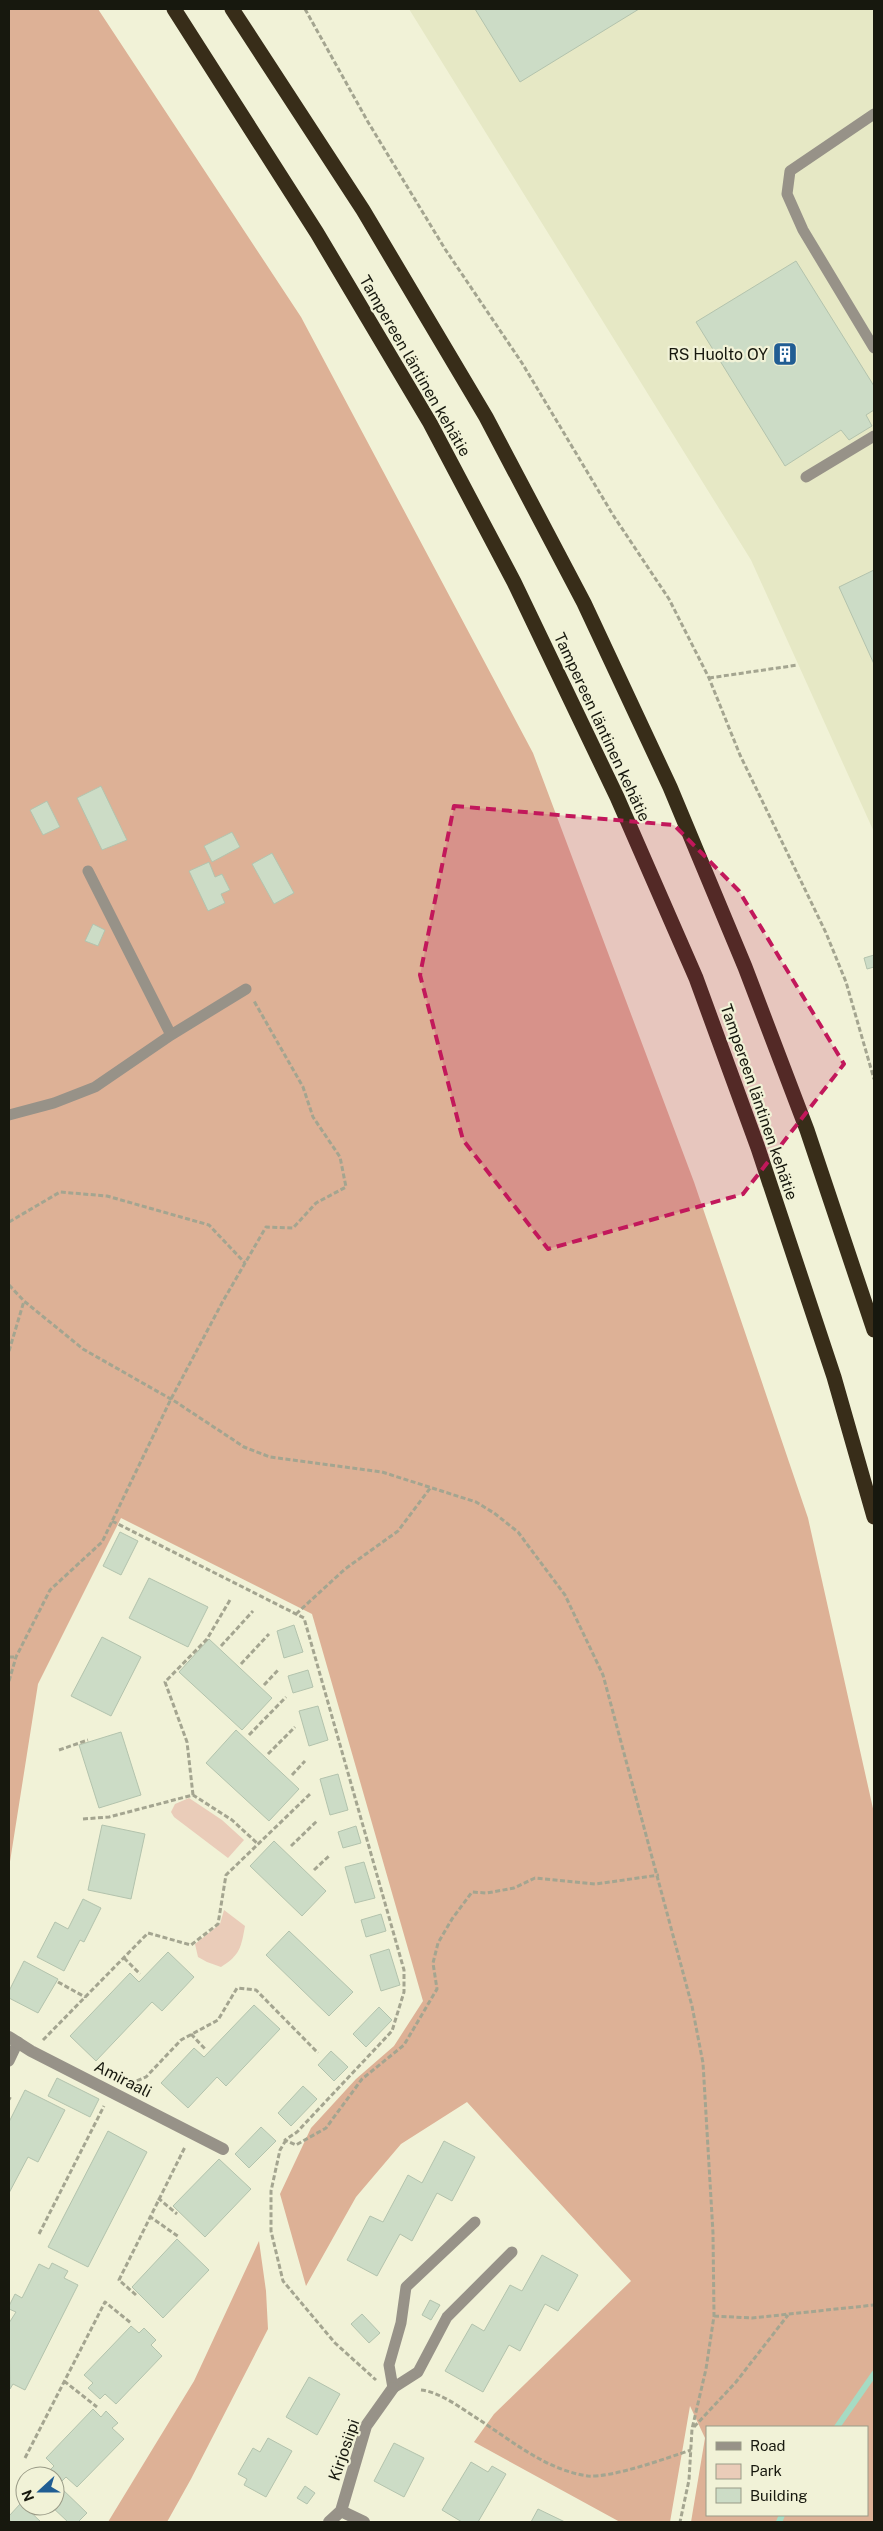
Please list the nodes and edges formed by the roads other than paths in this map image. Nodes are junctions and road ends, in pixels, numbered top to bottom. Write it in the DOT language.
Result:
graph roads {
  1 [pos="174,9"];
  2 [pos="232,9"];
  3 [pos="874,114"];
  4 [pos="874,348"];
  5 [pos="874,436"];
  6 [pos="806,477"];
  7 [pos="88,871"];
  8 [pos="246,989"];
  9 [pos="171,1035"];
  10 [pos="9,1115"];
  11 [pos="874,1330"];
  12 [pos="874,1517"];
  13 [pos="13,2040"];
  14 [pos="9,2061"];
  15 [pos="223,2149"];
  16 [pos="475,2222"];
  17 [pos="512,2252"];
  18 [pos="393,2388"];
  19 [pos="341,2511"];
  20 [pos="329,2522"];
  21 [pos="364,2522"];
  1 -- 12 [label="highway, Tampereen läntinen kehätie"];
  2 -- 11 [label="highway, Tampereen läntinen kehätie"];
  3 -- 4 [label="lane"];
  5 -- 6 [label="lane"];
  7 -- 9 [label="lane"];
  8 -- 9 [label="lane"];
  9 -- 10 [label="lane"];
  13 -- 14 [label="lane"];
  13 -- 15 [label="street, Amiraali"];
  16 -- 18 [label="lane"];
  17 -- 18 [label="lane"];
  18 -- 19 [label="street, Kirjosiipi"];
  19 -- 20 [label="street"];
  19 -- 21 [label="street"];
}
